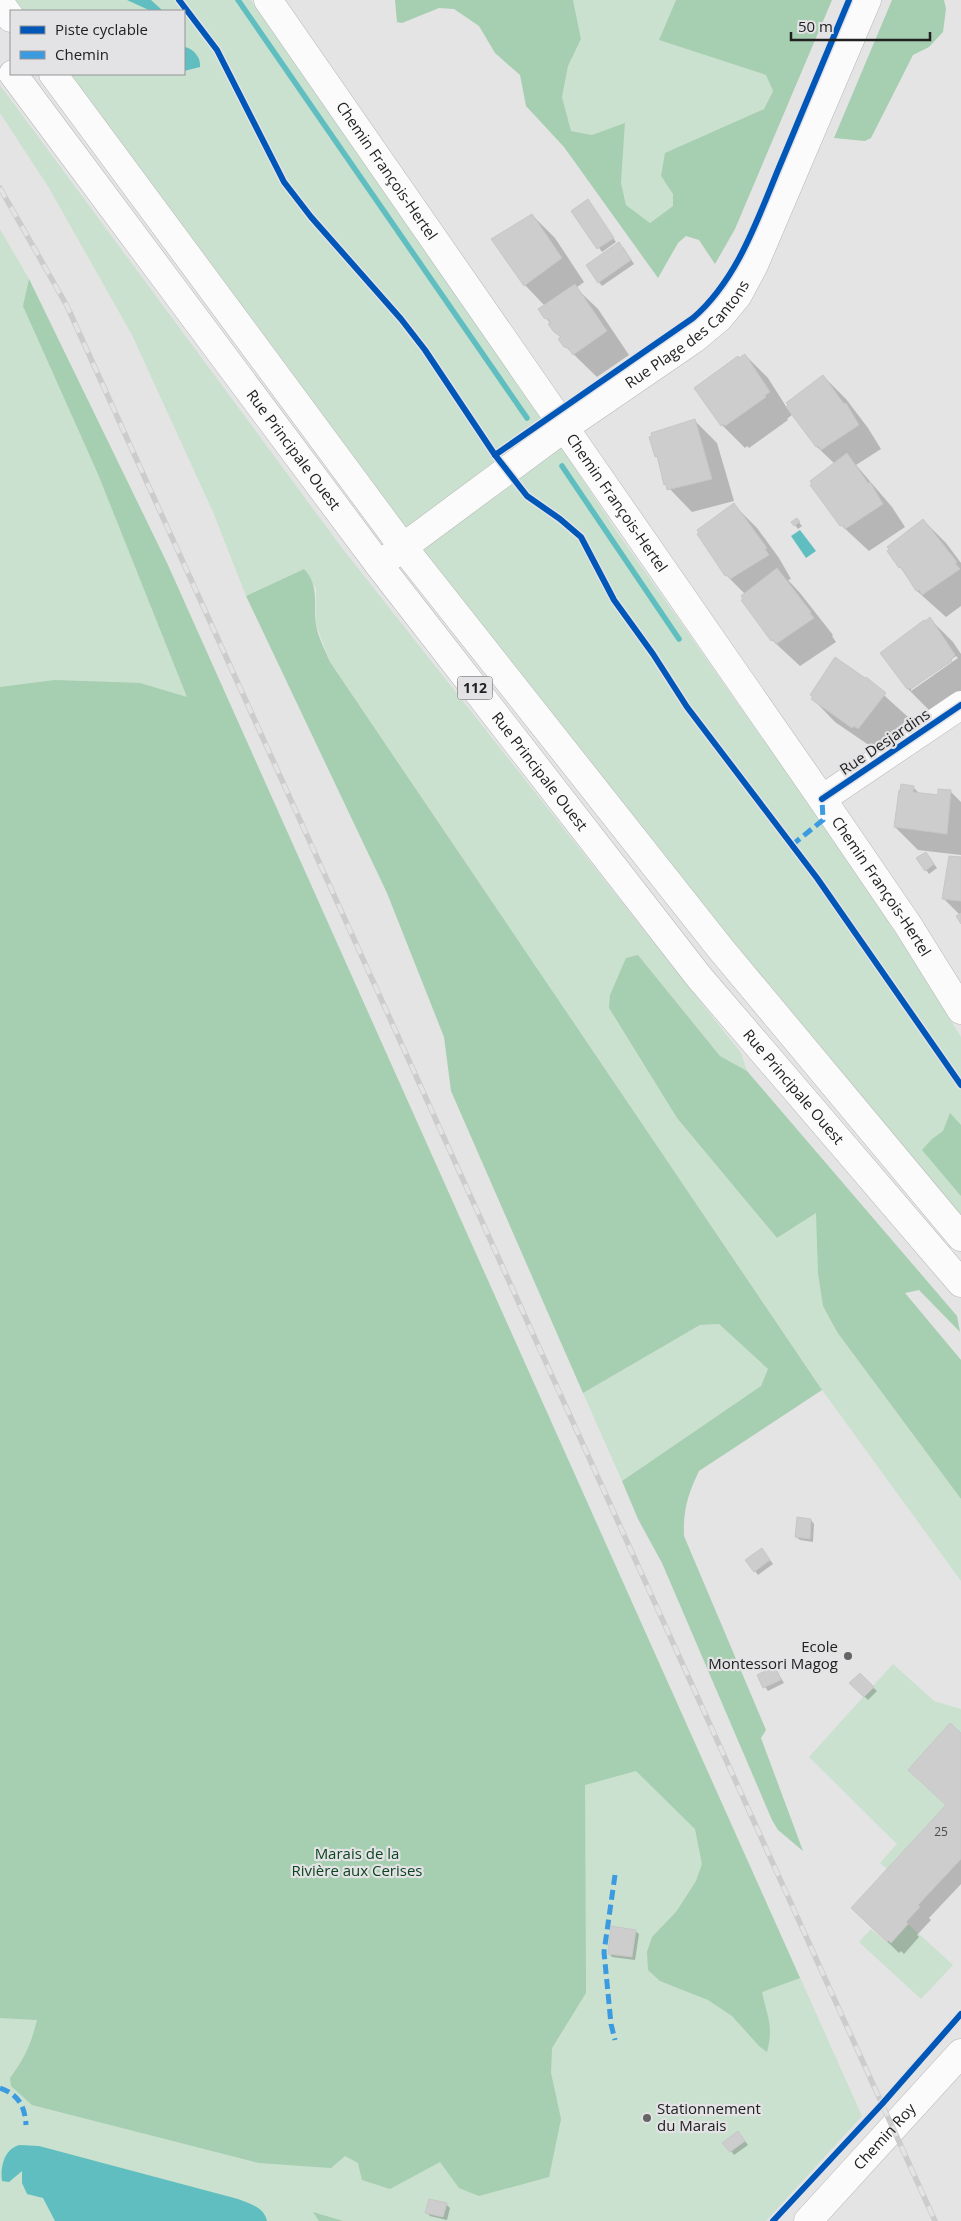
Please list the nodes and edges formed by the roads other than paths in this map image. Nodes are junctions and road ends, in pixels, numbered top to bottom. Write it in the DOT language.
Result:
graph roads {
  1 [pos="268,0"];
  2 [pos="867,0"];
  3 [pos="0,3"];
  4 [pos="10,17"];
  5 [pos="0,56"];
  6 [pos="10,69"];
  7 [pos="14,75"];
  8 [pos="54,75"];
  9 [pos="564,428"];
  10 [pos="403,547"];
  11 [pos="379,565"];
  12 [pos="961,705"];
  13 [pos="822,799"];
  14 [pos="961,1010"];
  15 [pos="961,1238"];
  16 [pos="961,1283"];
  17 [pos="961,2053"];
  18 [pos="808,2221"];
  1 -- 9 [label="main road, Chemin François-Hertel"];
  2 -- 9 [label="main road, Rue Plage des Cantons"];
  3 -- 4 [label="main road"];
  5 -- 6 [label="main road, Rue Principale Ouest / 112"];
  7 -- 11 [label="main road, Rue Principale Ouest / 112"];
  8 -- 10 [label="main road, Rue Principale Ouest / 112"];
  9 -- 10 [label="main road, Rue Plage des Cantons"];
  9 -- 13 [label="main road, Chemin François-Hertel"];
  10 -- 11 [label="main road, Rue Plage des Cantons"];
  10 -- 15 [label="main road, Rue Principale Ouest / 112"];
  11 -- 16 [label="main road, Rue Principale Ouest / 112"];
  12 -- 13 [label="main road, Rue Desjardins"];
  13 -- 14 [label="main road, Chemin François-Hertel"];
  17 -- 18 [label="main road, Chemin Roy"];
}
